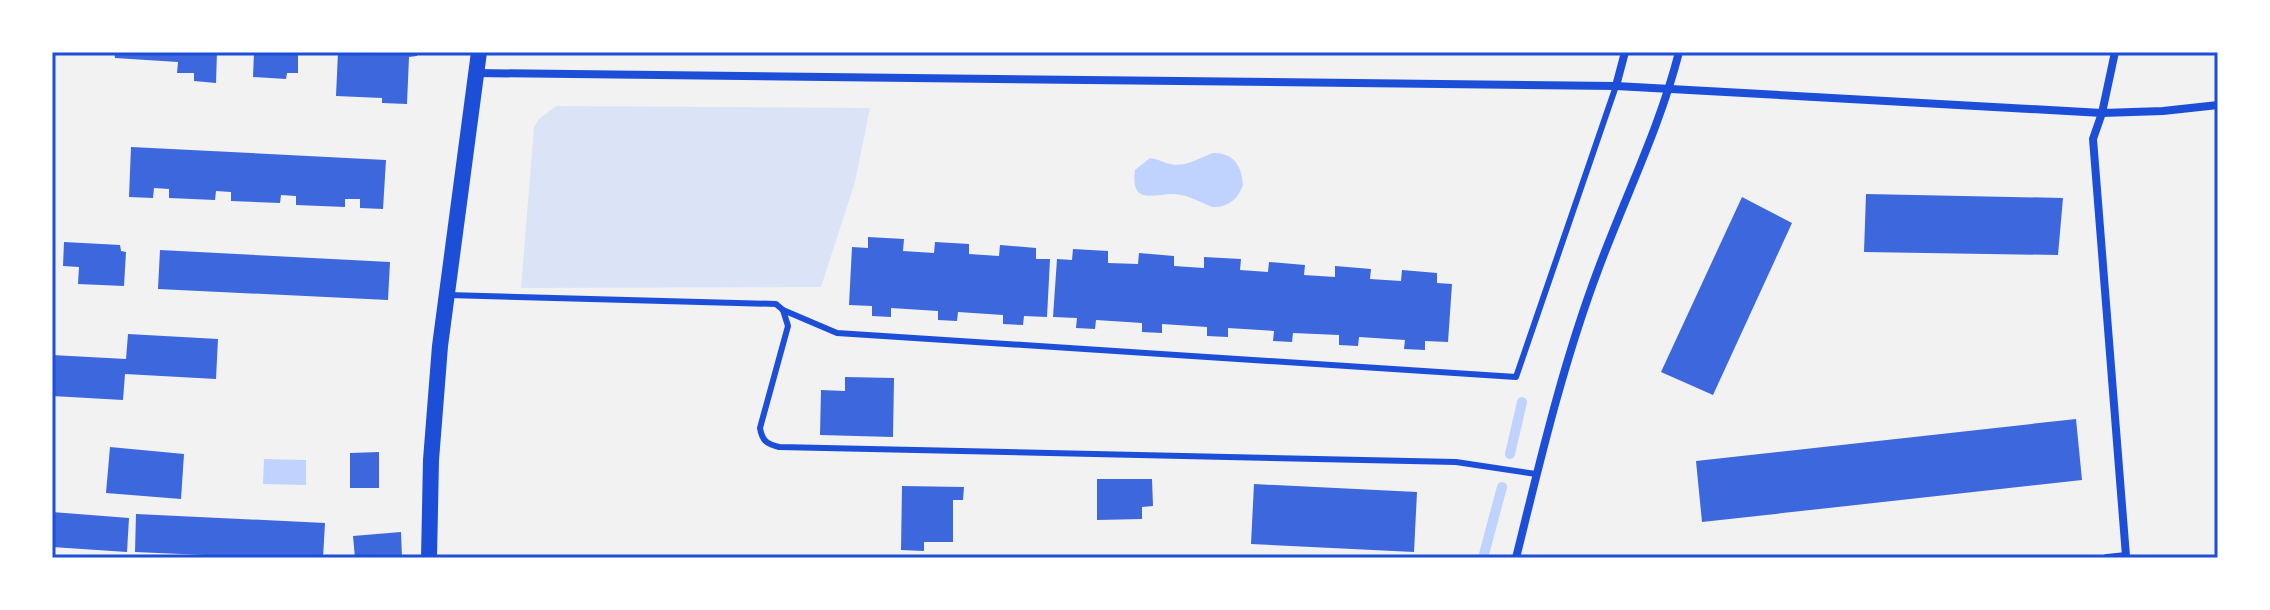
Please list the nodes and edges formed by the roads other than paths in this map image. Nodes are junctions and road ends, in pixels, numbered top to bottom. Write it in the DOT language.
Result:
graph roads {
  1 [pos="479,52"];
  2 [pos="1625,52"];
  3 [pos="1679,52"];
  4 [pos="2115,52"];
  5 [pos="476,73"];
  6 [pos="1616,86"];
  7 [pos="1669,90"];
  8 [pos="2218,105"];
  9 [pos="2102,113"];
  10 [pos="446,295"];
  11 [pos="783,310"];
  12 [pos="1536,474"];
  13 [pos="2126,557"];
  14 [pos="429,558"];
  15 [pos="1516,558"];
  16 [pos="2107,558"];
  1 -- 5 [label="main road"];
  2 -- 6 [label="street"];
  3 -- 7 [label="street"];
  4 -- 9 [label="street"];
  5 -- 6 [label="street"];
  5 -- 10 [label="main road"];
  6 -- 7 [label="street"];
  6 -- 11 [label="lane"];
  7 -- 9 [label="street"];
  7 -- 12 [label="street"];
  8 -- 9 [label="street"];
  9 -- 13 [label="street"];
  10 -- 11 [label="lane"];
  10 -- 14 [label="main road"];
  11 -- 12 [label="lane"];
  12 -- 15 [label="street"];
  13 -- 16 [label="street"];
}
